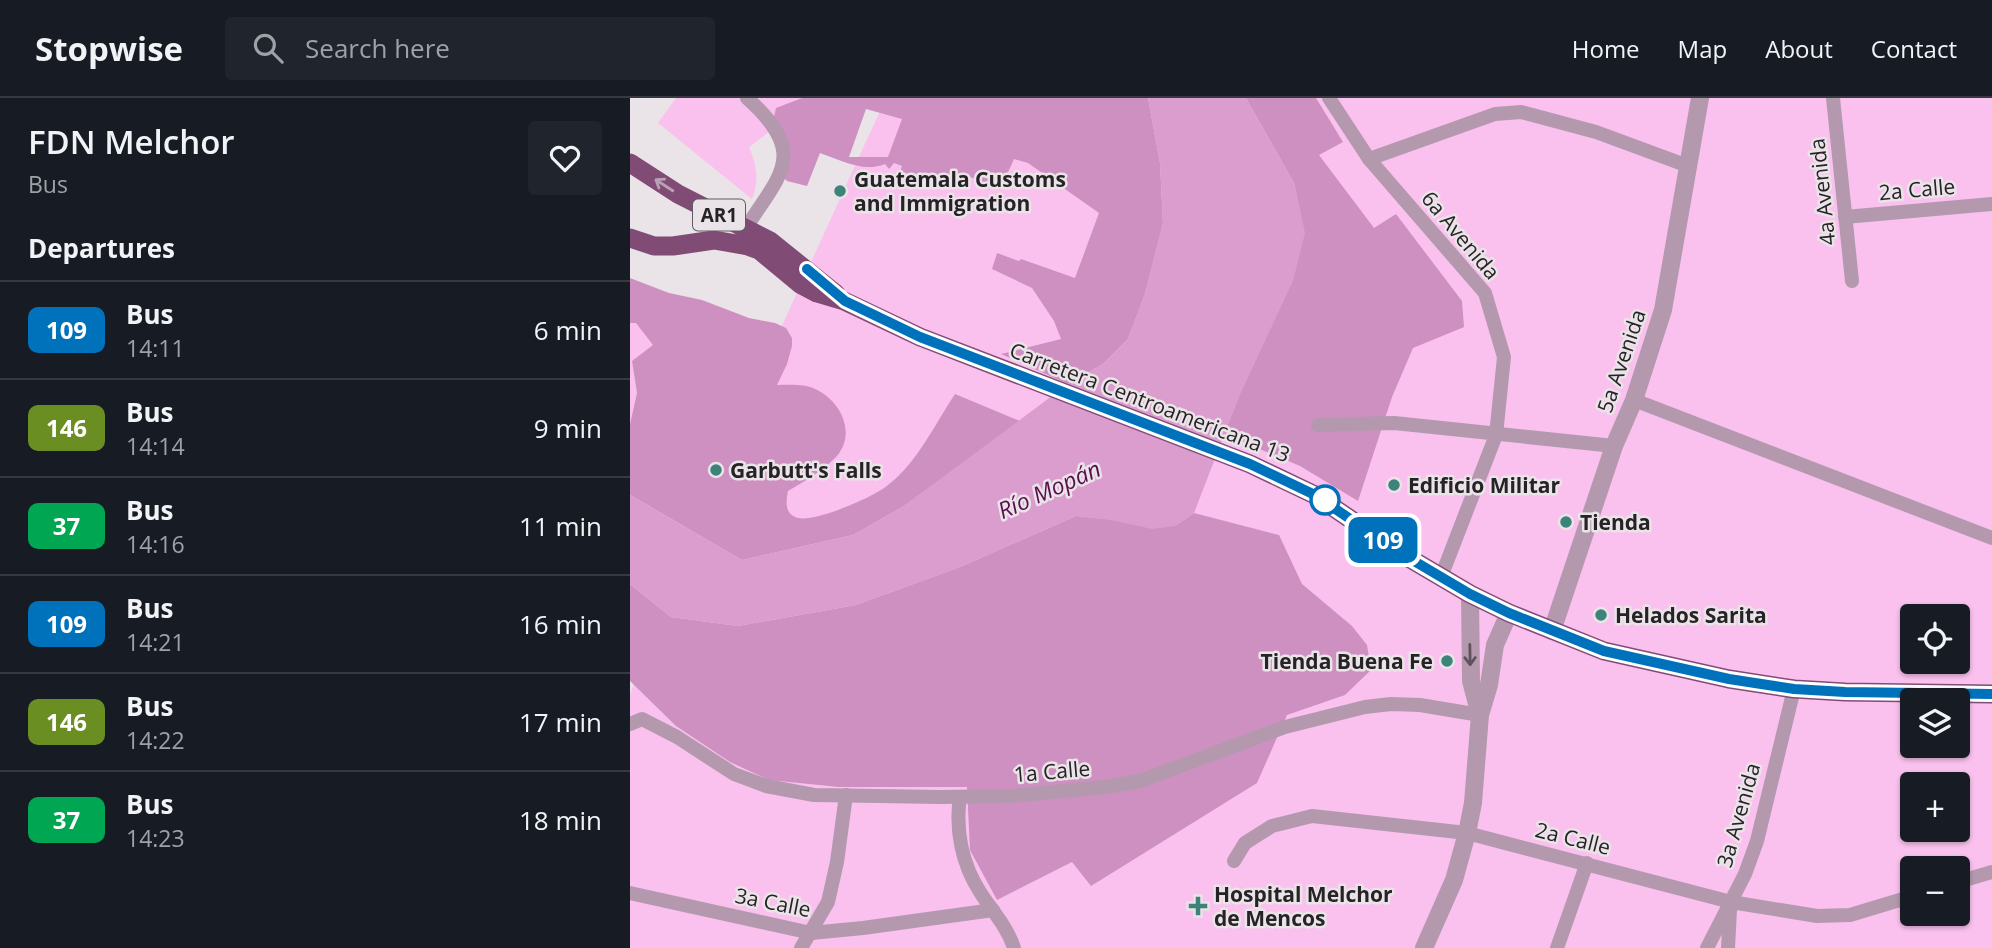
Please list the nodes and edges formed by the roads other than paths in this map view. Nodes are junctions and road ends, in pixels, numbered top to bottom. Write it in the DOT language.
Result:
graph roads {
  1 [pos="747,98"];
  2 [pos="1329,98"];
  3 [pos="1700,98"];
  4 [pos="1833,98"];
  5 [pos="1368,159"];
  6 [pos="630,163"];
  7 [pos="1688,166"];
  8 [pos="1992,204"];
  9 [pos="1845,216"];
  10 [pos="741,236"];
  11 [pos="630,238"];
  12 [pos="1852,281"];
  13 [pos="1634,400"];
  14 [pos="1318,425"];
  15 [pos="1496,435"];
  16 [pos="1614,446"];
  17 [pos="1992,538"];
  18 [pos="1441,577"];
  19 [pos="1470,594"];
  20 [pos="1509,613"];
  21 [pos="1552,631"];
  22 [pos="1794,689"];
  23 [pos="1992,694"];
  24 [pos="1480,715"];
  25 [pos="631,723"];
  26 [pos="846,795"];
  27 [pos="960,797"];
  28 [pos="1467,833"];
  29 [pos="1234,861"];
  30 [pos="1587,863"];
  31 [pos="1992,872"];
  32 [pos="1970,879"];
  33 [pos="630,892"];
  34 [pos="1900,900"];
  35 [pos="1731,902"];
  36 [pos="993,910"];
  37 [pos="811,933"];
  38 [pos="801,948"];
  39 [pos="1014,948"];
  40 [pos="1424,948"];
  41 [pos="1557,948"];
  42 [pos="1707,948"];
  43 [pos="1728,948"];
  1 -- 10 [label="street"];
  2 -- 5 [label="street, 6a Avenida"];
  3 -- 7 [label="street, 5a Avenida"];
  4 -- 9 [label="street, 4a Avenida"];
  5 -- 7 [label="street"];
  5 -- 15 [label="street, 6a Avenida"];
  10 -- 6 [label="highway, AR1, one-way"];
  7 -- 13 [label="street, 5a Avenida"];
  8 -- 9 [label="street, 2a Calle"];
  9 -- 12 [label="street, 4a Avenida"];
  10 -- 11 [label="highway, AR1"];
  10 -- 18 [label="highway, Carretera Centroamericana 13 / AR1"];
  13 -- 16 [label="street, 5a Avenida"];
  13 -- 17 [label="street"];
  14 -- 15 [label="street"];
  15 -- 16 [label="street"];
  15 -- 18 [label="street, 6a Avenida"];
  16 -- 21 [label="street, 5a Avenida"];
  18 -- 19 [label="highway, Carretera Centroamericana 13"];
  19 -- 20 [label="highway, Carretera Centroamericana 13"];
  19 -- 24 [label="street, one-way"];
  20 -- 21 [label="highway, Carretera Centroamericana 13"];
  20 -- 24 [label="street"];
  21 -- 22 [label="highway, Carretera Centroamericana 13"];
  22 -- 23 [label="highway, Carretera Centroamericana 13"];
  22 -- 35 [label="street, 3a Avenida"];
  24 -- 27 [label="street, 1a Calle"];
  24 -- 28 [label="street"];
  25 -- 26 [label="street, 1a Calle"];
  26 -- 27 [label="street, 1a Calle"];
  26 -- 37 [label="street"];
  27 -- 36 [label="street"];
  28 -- 29 [label="street, 2a Calle"];
  28 -- 30 [label="street, 2a Calle"];
  28 -- 40 [label="street"];
  30 -- 35 [label="street, 2a Calle"];
  30 -- 41 [label="street"];
  31 -- 32 [label="street"];
  33 -- 37 [label="street, 3a Calle"];
  34 -- 35 [label="street, 2a Calle"];
  35 -- 42 [label="street, 3a Avenida"];
  35 -- 43 [label="street"];
  36 -- 37 [label="street, 3a Calle"];
  36 -- 39 [label="street"];
  37 -- 38 [label="street"];
}
